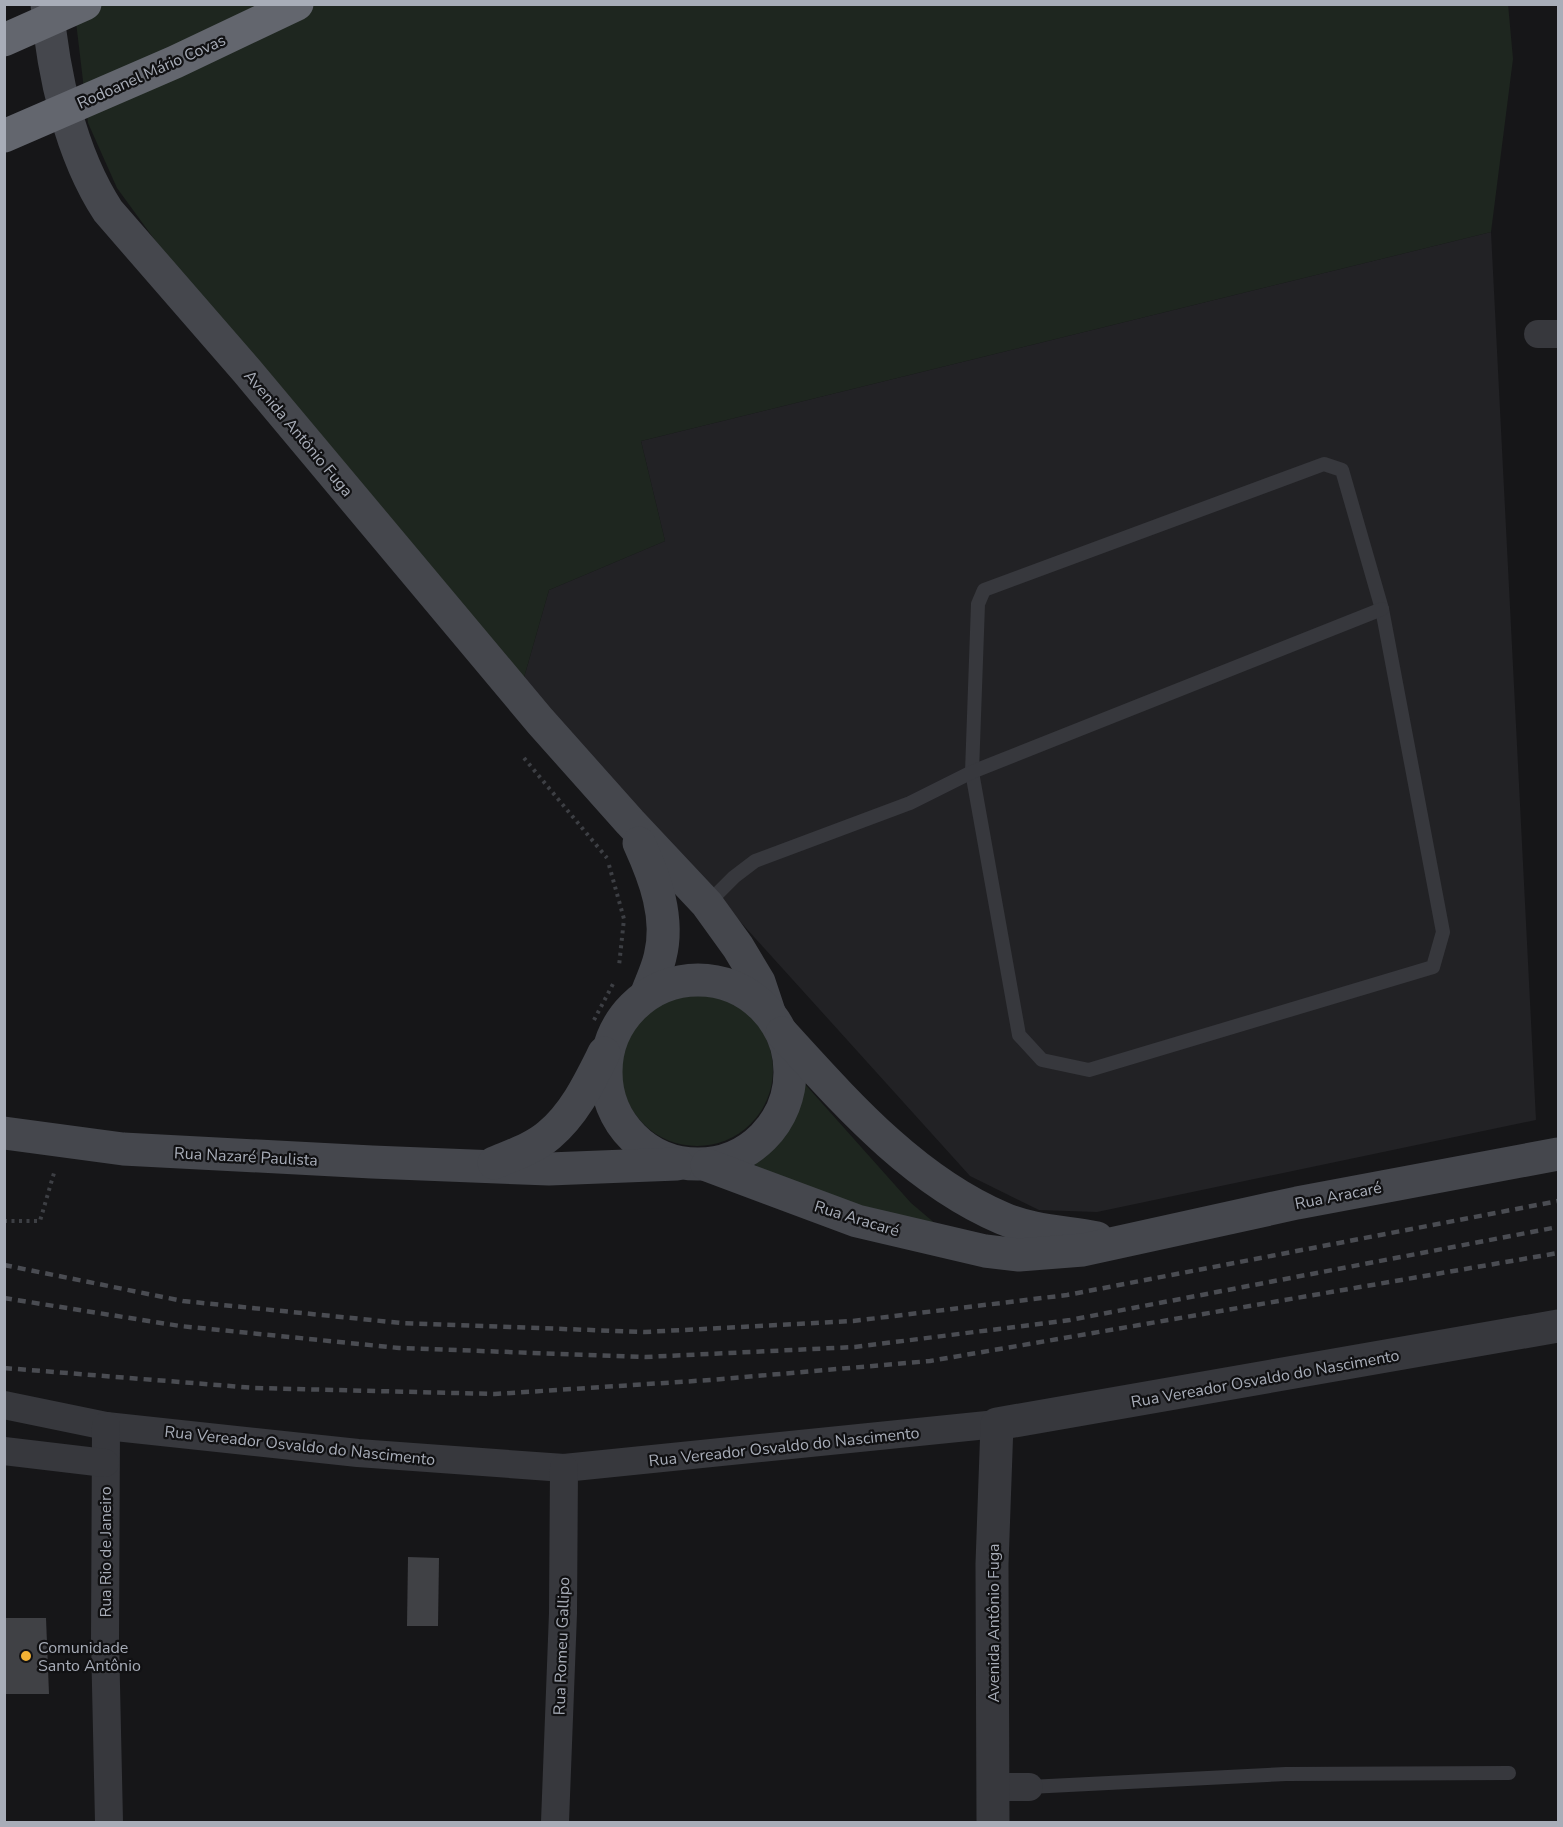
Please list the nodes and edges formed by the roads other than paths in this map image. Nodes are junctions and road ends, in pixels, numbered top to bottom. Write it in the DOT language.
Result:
graph roads {
  1 [pos="47,4"];
  2 [pos="85,4"];
  3 [pos="297,4"];
  4 [pos="4,40"];
  5 [pos="4,136"];
  6 [pos="1382,609"];
  7 [pos="972,772"];
  8 [pos="630,822"];
  9 [pos="707,904"];
  10 [pos="647,993"];
  11 [pos="775,1022"];
  12 [pos="600,1036"];
  13 [pos="4,1133"];
  14 [pos="1558,1154"];
  15 [pos="692,1164"];
  16 [pos="489,1166"];
  17 [pos="1119,1242"];
  18 [pos="1558,1326"];
  19 [pos="4,1405"];
  20 [pos="997,1424"];
  21 [pos="106,1426"];
  22 [pos="4,1451"];
  23 [pos="105,1463"];
  24 [pos="564,1468"];
  25 [pos="1509,1773"];
  26 [pos="992,1787"];
  27 [pos="1029,1787"];
  28 [pos="109,1822"];
  29 [pos="555,1822"];
  30 [pos="993,1822"];
  1 -- 8 [label="main road, Avenida Antônio Fuga"];
  2 -- 4 [label="highway, bridge"];
  3 -- 5 [label="highway, Rodoanel Mário Covas, bridge"];
  6 -- 7 [label="lane"];
  6 -- 7 [label="lane"];
  6 -- 7 [label="lane"];
  7 -- 9 [label="lane"];
  8 -- 9 [label="main road, Avenida Antônio Fuga"];
  8 -- 10 [label="main road, Avenida Antônio Fuga"];
  9 -- 11 [label="main road, Avenida Antônio Fuga"];
  10 -- 11 [label="main road"];
  10 -- 12 [label="main road"];
  11 -- 15 [label="main road"];
  11 -- 17 [label="main road, Rua Aracaré"];
  12 -- 15 [label="main road"];
  12 -- 16 [label="main road, Rua Nazaré Paulista"];
  13 -- 16 [label="main road, Rua Nazaré Paulista"];
  14 -- 17 [label="main road, Rua Aracaré"];
  15 -- 16 [label="main road, Rua Nazaré Paulista"];
  15 -- 17 [label="main road, Rua Aracaré"];
  18 -- 20 [label="street, Rua Vereador Osvaldo do Nascimento"];
  19 -- 21 [label="street, Rua Vereador Osvaldo do Nascimento"];
  20 -- 24 [label="street, Rua Vereador Osvaldo do Nascimento"];
  20 -- 26 [label="street, Avenida Antônio Fuga"];
  21 -- 23 [label="street, Rua Rio de Janeiro"];
  21 -- 24 [label="street, Rua Vereador Osvaldo do Nascimento"];
  22 -- 23 [label="street"];
  23 -- 28 [label="street, Rua Rio de Janeiro"];
  24 -- 29 [label="street, Rua Romeu Gallipo"];
  25 -- 27 [label="lane"];
  26 -- 27 [label="street"];
  26 -- 30 [label="street, Avenida Antônio Fuga"];
}
